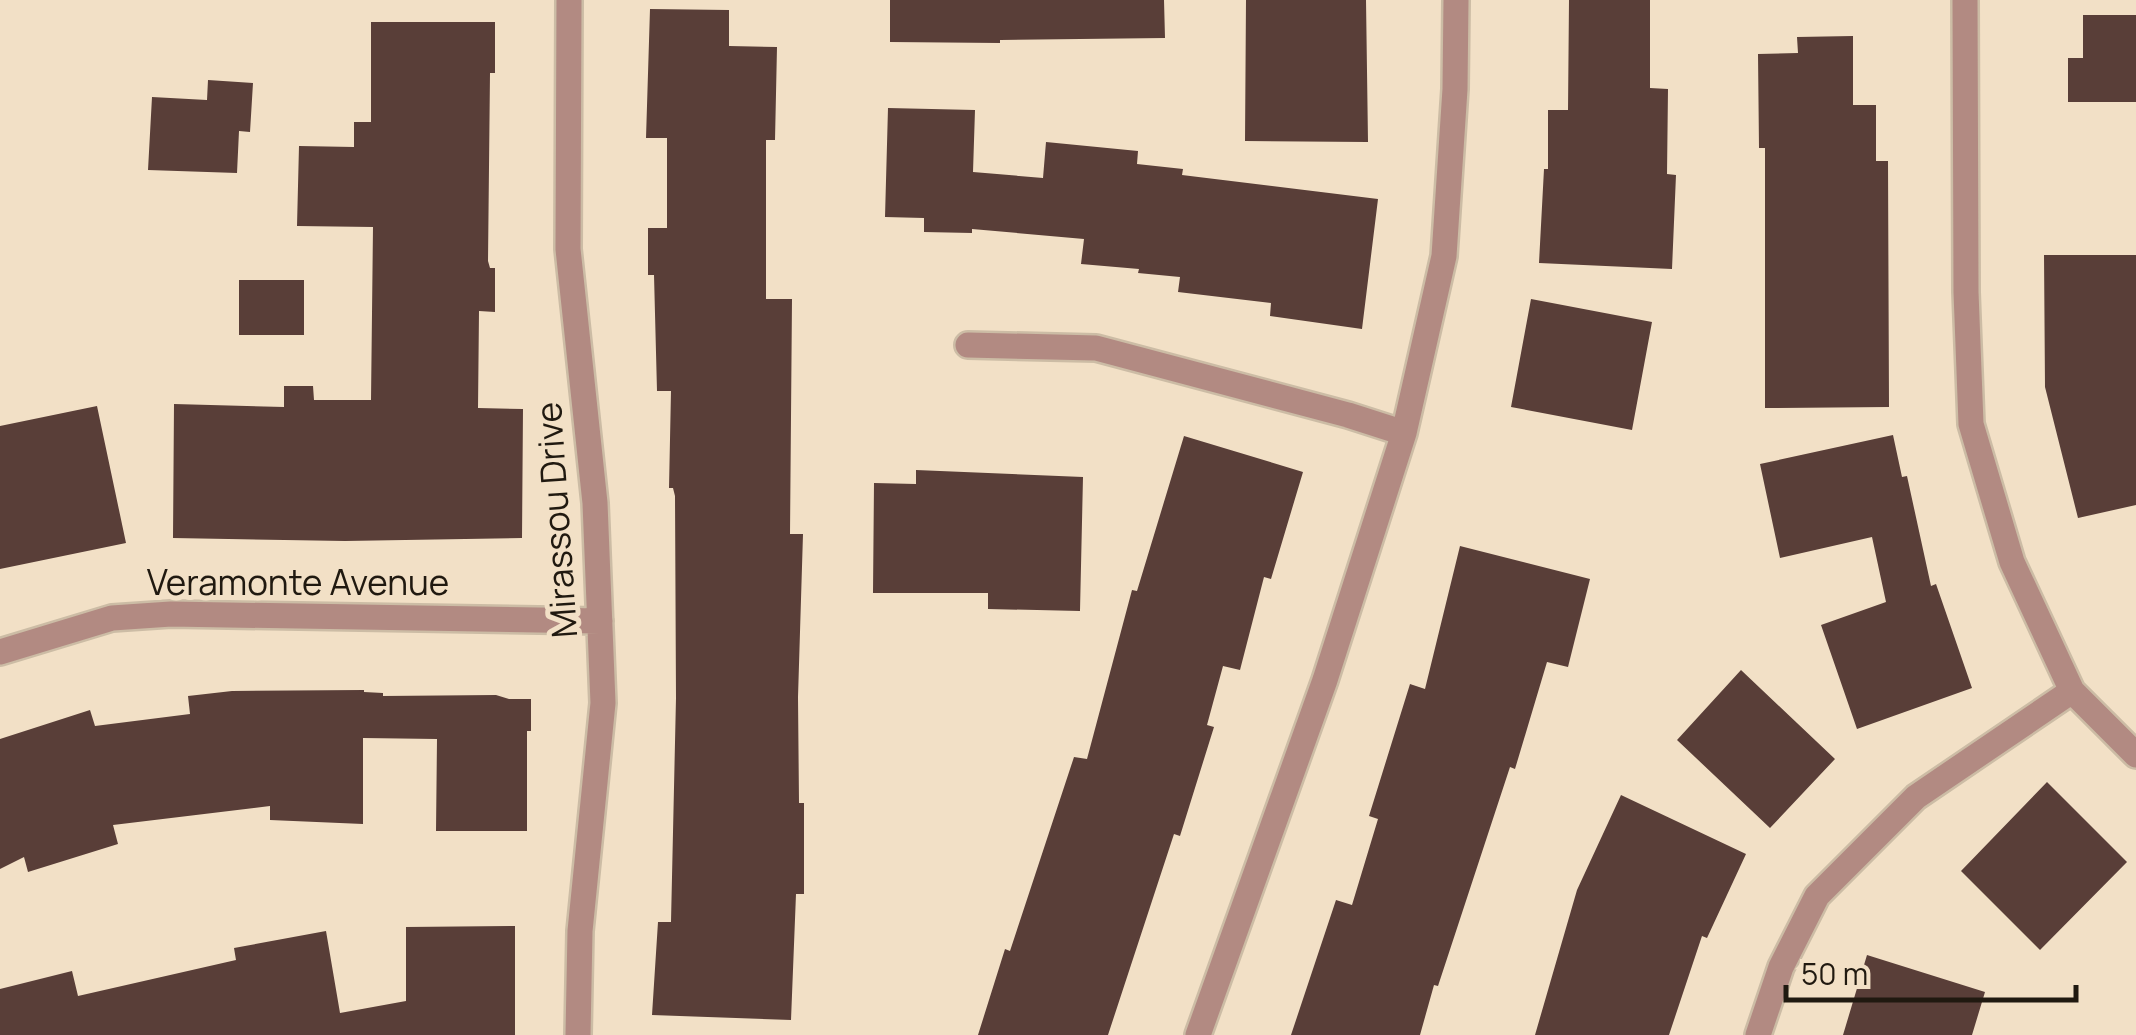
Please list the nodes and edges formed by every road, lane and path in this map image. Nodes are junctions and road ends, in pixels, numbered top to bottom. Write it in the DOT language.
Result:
graph roads {
  1 [pos="570,0"];
  2 [pos="1456,0"];
  3 [pos="1965,0"];
  4 [pos="968,345"];
  5 [pos="1404,434"];
  6 [pos="600,621"];
  7 [pos="0,652"];
  8 [pos="2072,690"];
  9 [pos="2136,755"];
  10 [pos="578,1035"];
  11 [pos="1198,1035"];
  12 [pos="1758,1035"];
  1 -- 6 [label="street, Mirassou Drive"];
  2 -- 5 [label="street"];
  3 -- 8 [label="street"];
  4 -- 5 [label="street"];
  5 -- 11 [label="street"];
  6 -- 7 [label="street, Veramonte Avenue"];
  6 -- 10 [label="street, Mirassou Drive"];
  8 -- 9 [label="street"];
  8 -- 12 [label="street"];
}
